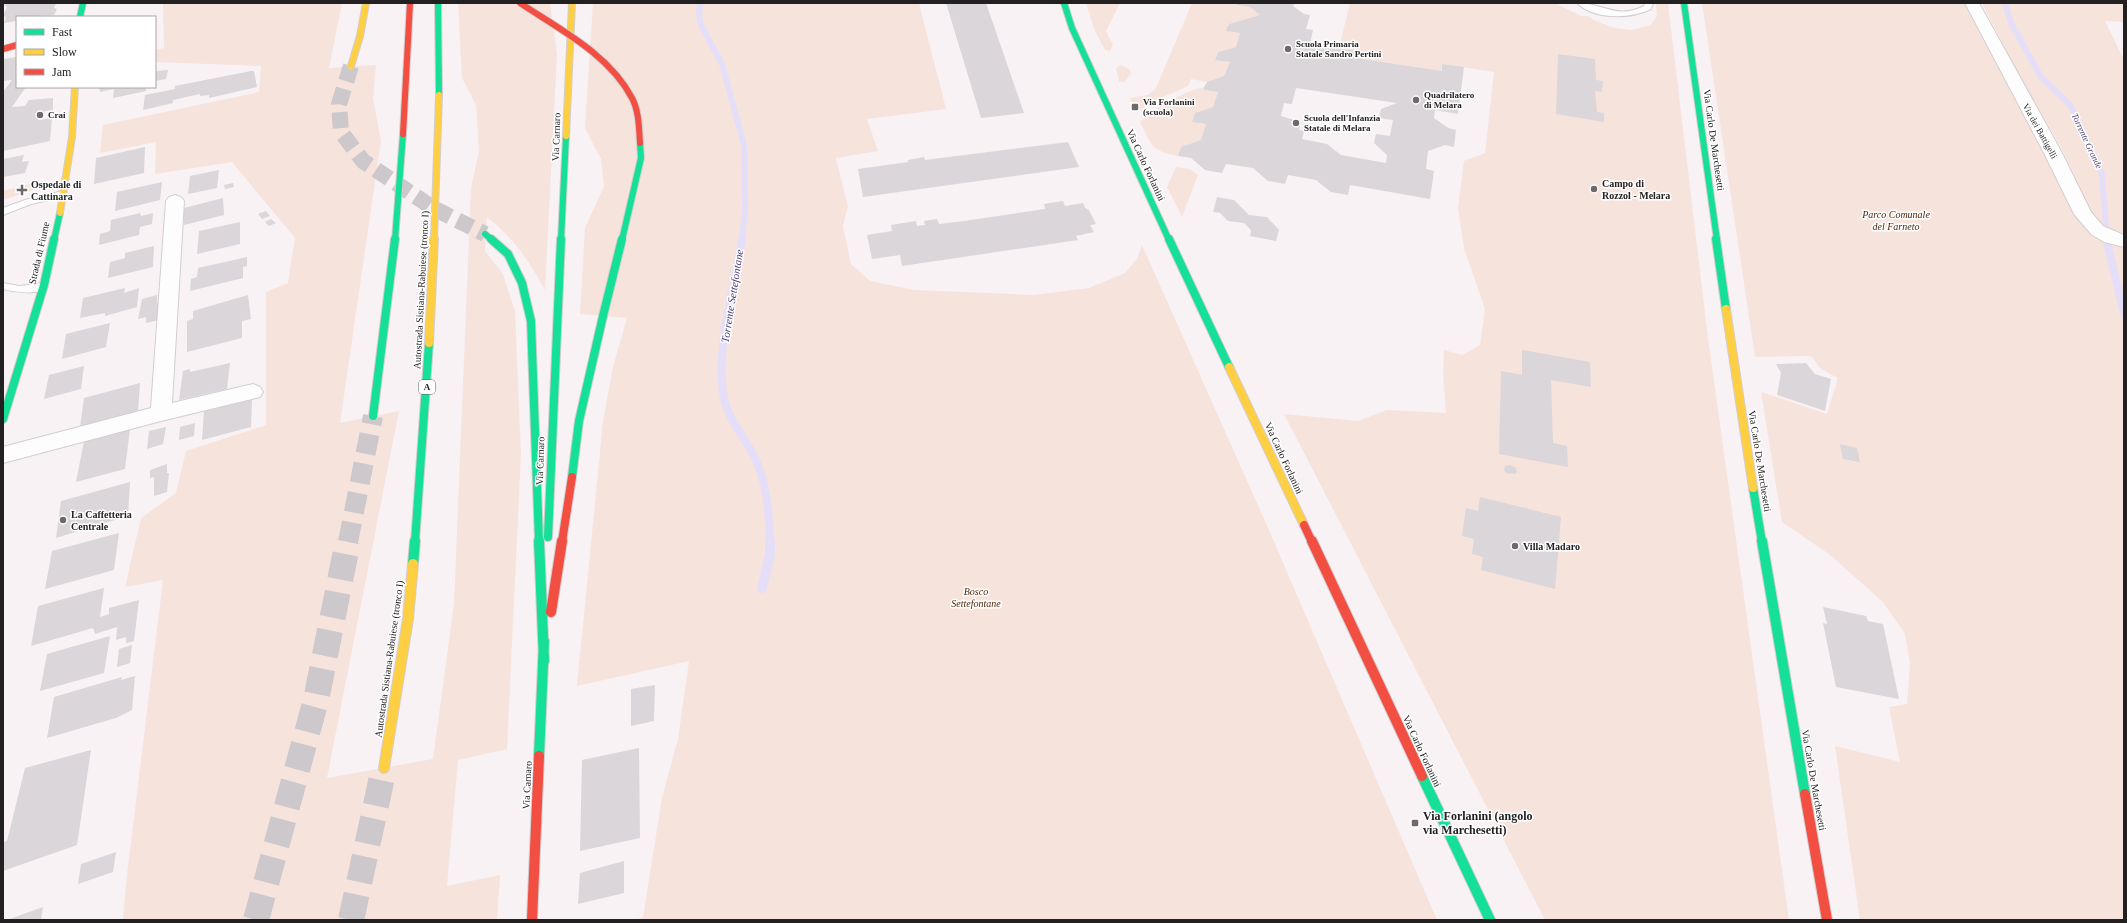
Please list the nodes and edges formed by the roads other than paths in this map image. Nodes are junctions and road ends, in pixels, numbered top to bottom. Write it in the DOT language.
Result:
graph roads {
  1 [pos="83,3"];
  2 [pos="366,3"];
  3 [pos="410,3"];
  4 [pos="438,3"];
  5 [pos="520,3"];
  6 [pos="565,3"];
  7 [pos="572,3"];
  8 [pos="1064,3"];
  9 [pos="1581,3"];
  10 [pos="1649,3"];
  11 [pos="1684,3"];
  12 [pos="1972,3"];
  13 [pos="80,16"];
  14 [pos="571,20"];
  15 [pos="16,45"];
  16 [pos="3,49"];
  17 [pos="351,66"];
  18 [pos="76,88"];
  19 [pos="63,194"];
  20 [pos="175,201"];
  21 [pos="3,212"];
  22 [pos="485,234"];
  23 [pos="2124,241"];
  24 [pos="3,286"];
  25 [pos="43,286"];
  26 [pos="253,392"];
  27 [pos="161,413"];
  28 [pos="373,416"];
  29 [pos="3,419"];
  30 [pos="3,455"];
  31 [pos="544,661"];
  32 [pos="384,768"];
  33 [pos="532,920"];
  34 [pos="1490,920"];
  35 [pos="1827,920"];
  1 -- 13 [label="main road"];
  2 -- 17 [label="main road"];
  3 -- 28 [label="main road"];
  4 -- 32 [label="main road, Autostrada Sistiana-Rabuiese (tronco I) / A"];
  5 -- 31 [label="main road, bridge"];
  6 -- 14 [label="main road"];
  7 -- 14 [label="main road, Via Carnaro"];
  8 -- 34 [label="main road, Via Carlo Forlanini"];
  9 -- 10 [label="lane"];
  11 -- 35 [label="main road, Via Carlo De Marchesetti"];
  12 -- 23 [label="street, Via dei Battigelli"];
  14 -- 31 [label="main road, Via Carnaro"];
  15 -- 16 [label="main road"];
  18 -- 19 [label="main road, Strada di Fiume"];
  19 -- 21 [label="lane"];
  19 -- 25 [label="main road, Strada di Fiume"];
  20 -- 27 [label="street"];
  22 -- 31 [label="main road"];
  24 -- 25 [label="lane"];
  25 -- 29 [label="main road, Strada di Fiume"];
  26 -- 27 [label="street"];
  27 -- 30 [label="street"];
  31 -- 33 [label="main road, Via Carnaro"];
}
